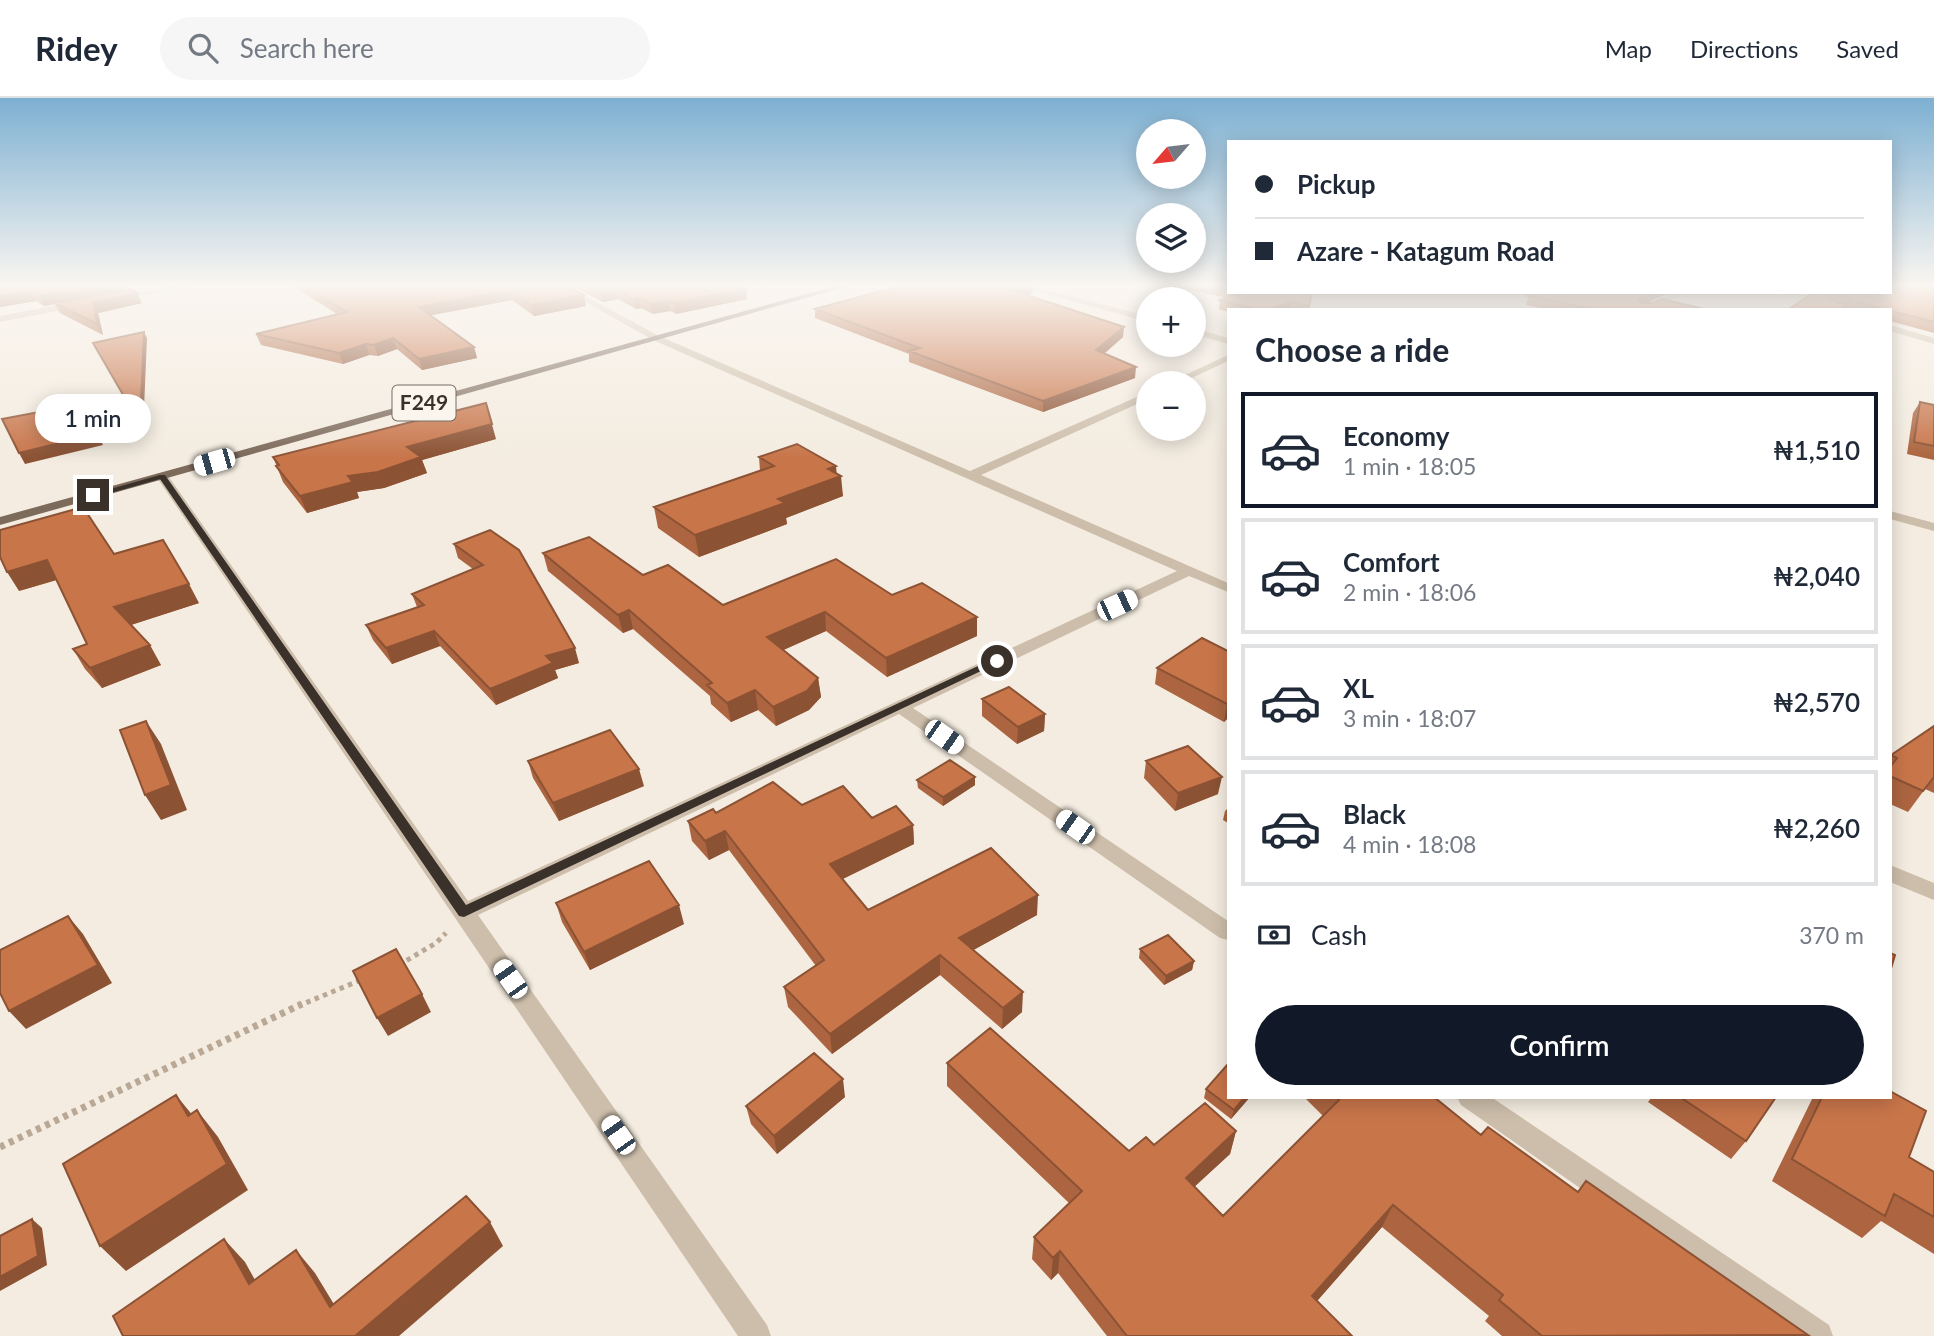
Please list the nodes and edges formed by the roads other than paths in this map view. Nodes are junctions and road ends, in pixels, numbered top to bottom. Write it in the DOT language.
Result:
graph roads {
  1 [pos="639,343"];
  2 [pos="667,343"];
  3 [pos="1227,358"];
  4 [pos="1199,371"];
  5 [pos="1136,400"];
  6 [pos="162,476"];
  7 [pos="970,476"];
  8 [pos="1892,516"];
  9 [pos="0,521"];
  10 [pos="1934,527"];
  11 [pos="1189,571"];
  12 [pos="1227,588"];
  13 [pos="900,707"];
  14 [pos="1892,874"];
  15 [pos="1934,892"];
  16 [pos="464,912"];
  17 [pos="1227,931"];
  18 [pos="1473,1099"];
  19 [pos="756,1336"];
  20 [pos="1818,1336"];
  1 -- 6 [label="main road, F249"];
  2 -- 7 [label="street"];
  3 -- 4 [label="street"];
  5 -- 7 [label="street"];
  6 -- 9 [label="main road, F249"];
  6 -- 16 [label="street"];
  7 -- 11 [label="street"];
  8 -- 10 [label="street"];
  11 -- 12 [label="street"];
  11 -- 13 [label="street"];
  13 -- 16 [label="street"];
  13 -- 17 [label="street"];
  14 -- 15 [label="street"];
  16 -- 19 [label="street"];
  18 -- 20 [label="street"];
}
